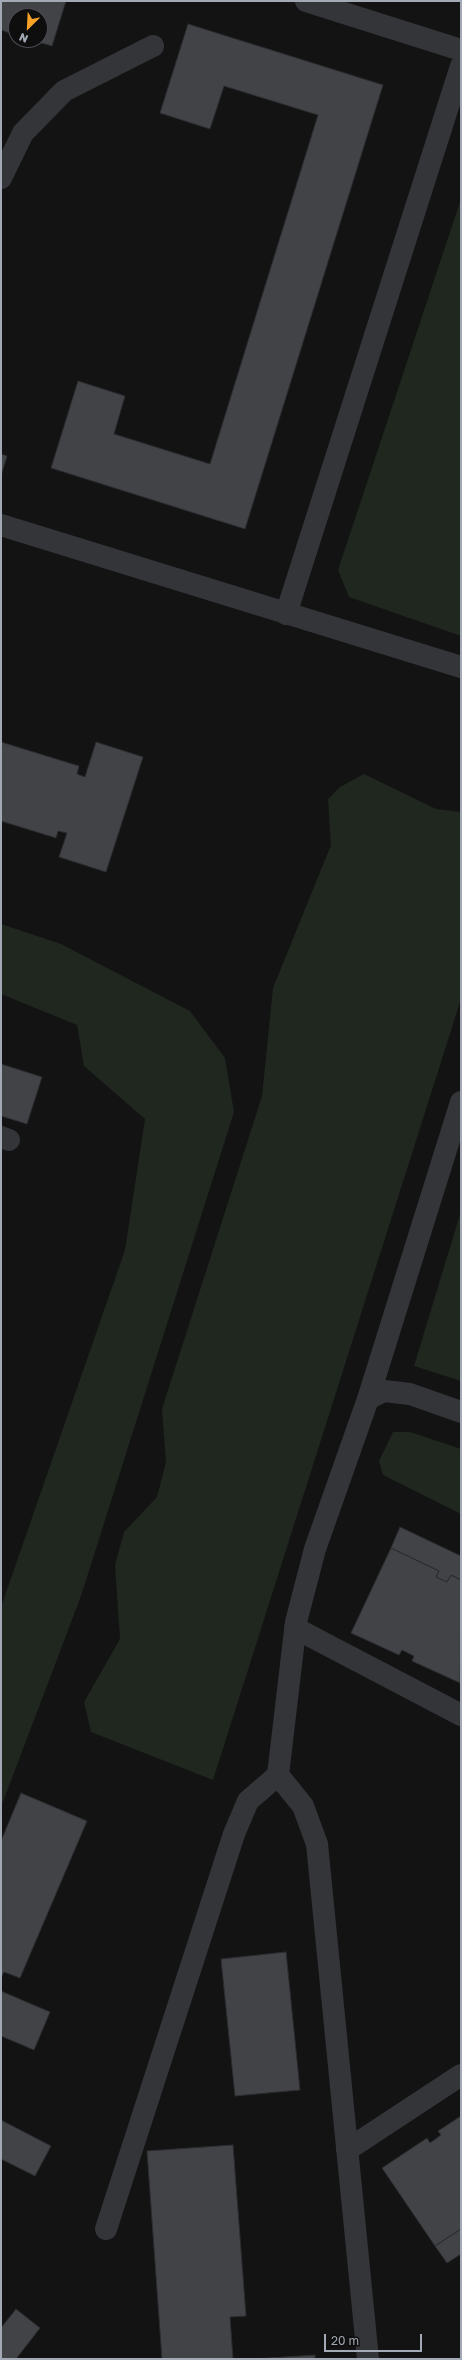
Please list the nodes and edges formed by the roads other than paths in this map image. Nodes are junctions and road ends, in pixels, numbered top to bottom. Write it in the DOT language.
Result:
graph roads {
  1 [pos="306,1"];
  2 [pos="153,46"];
  3 [pos="461,50"];
  4 [pos="461,66"];
  5 [pos="1,178"];
  6 [pos="1,525"];
  7 [pos="286,614"];
  8 [pos="461,668"];
  9 [pos="461,1102"];
  10 [pos="368,1399"];
  11 [pos="461,1412"];
  12 [pos="295,1628"];
  13 [pos="461,1715"];
  14 [pos="278,1775"];
  15 [pos="461,2075"];
  16 [pos="347,2150"];
  17 [pos="106,2229"];
  18 [pos="368,2359"];
  1 -- 3 [label="street"];
  2 -- 5 [label="street"];
  4 -- 7 [label="street"];
  6 -- 7 [label="street"];
  7 -- 8 [label="street"];
  9 -- 10 [label="street"];
  10 -- 11 [label="street"];
  10 -- 12 [label="street"];
  12 -- 13 [label="street"];
  12 -- 14 [label="street"];
  14 -- 16 [label="street"];
  14 -- 17 [label="street"];
  15 -- 16 [label="street"];
  16 -- 18 [label="street"];
}
